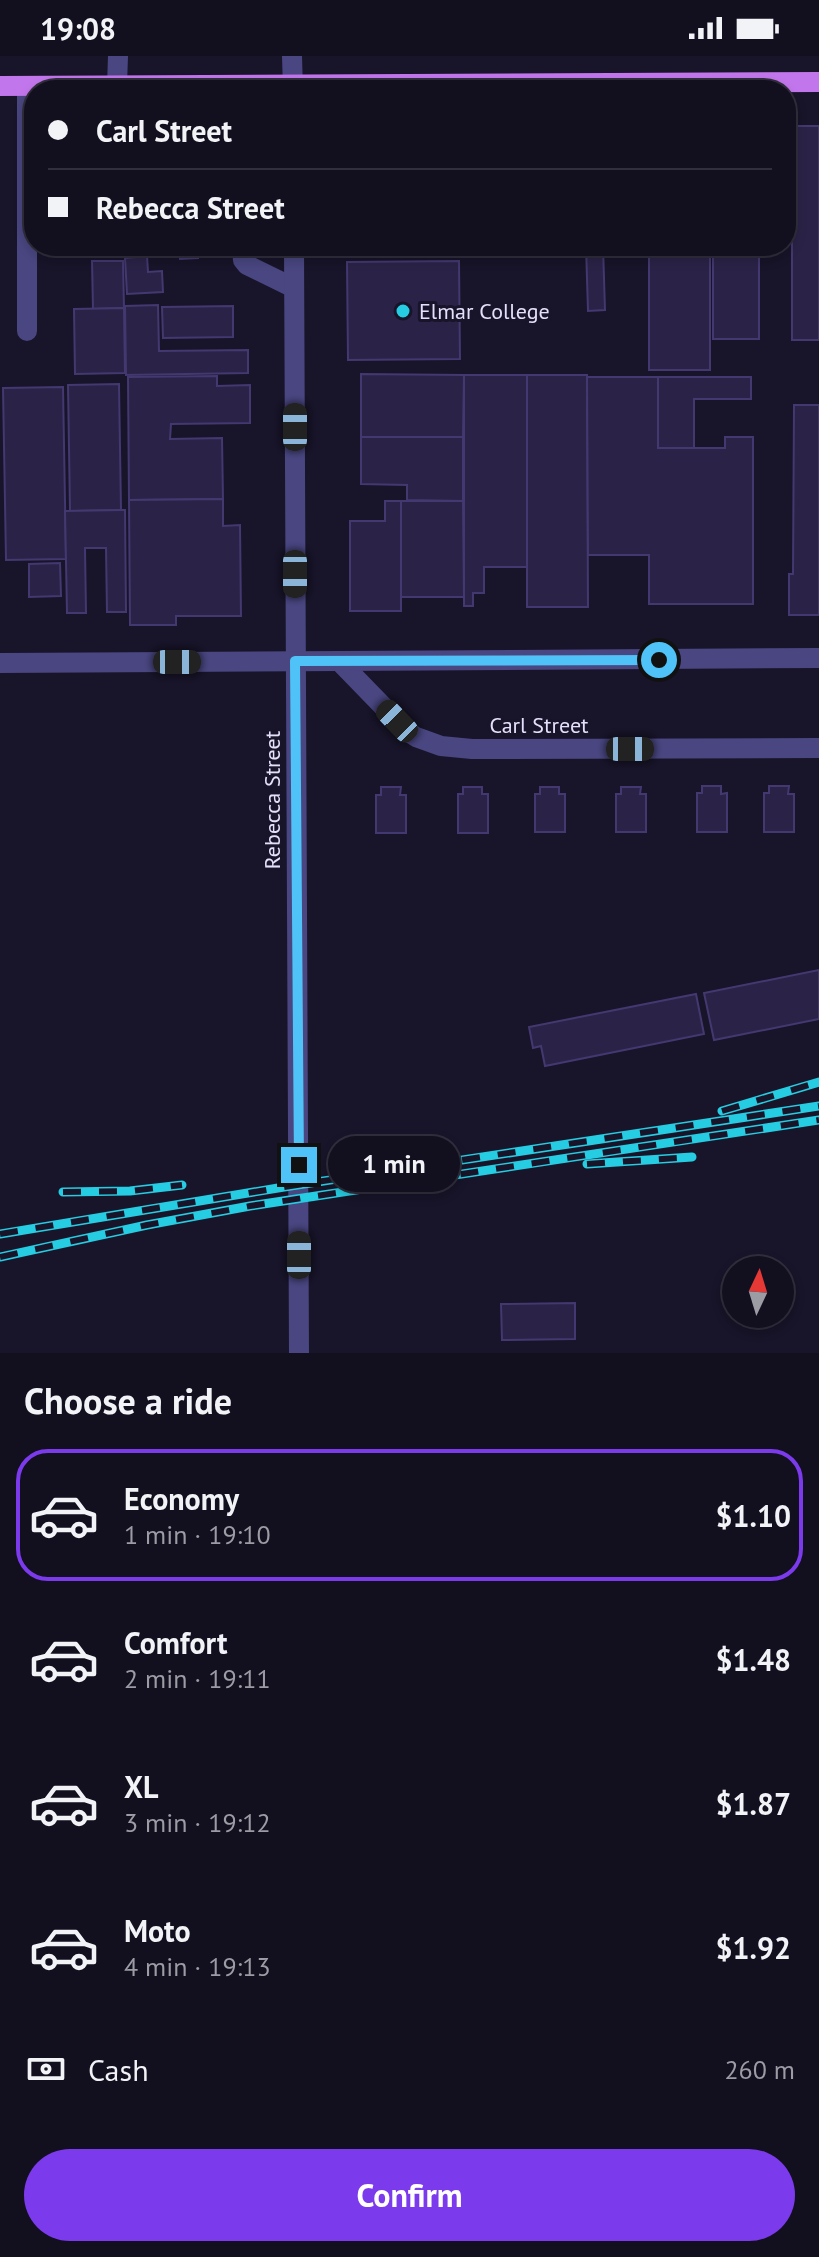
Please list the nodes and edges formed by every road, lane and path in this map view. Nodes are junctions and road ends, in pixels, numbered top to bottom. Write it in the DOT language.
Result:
graph roads {
  1 [pos="118,56"];
  2 [pos="292,56"];
  3 [pos="127,80"];
  4 [pos="293,80"];
  5 [pos="796,82"];
  6 [pos="819,82"];
  7 [pos="0,86"];
  8 [pos="24,86"];
  9 [pos="27,256"];
  10 [pos="243,256"];
  11 [pos="294,256"];
  12 [pos="294,288"];
  13 [pos="27,331"];
  14 [pos="819,658"];
  15 [pos="295,661"];
  16 [pos="340,662"];
  17 [pos="0,663"];
  18 [pos="819,748"];
  19 [pos="299,1353"];
  1 -- 3 [label="street"];
  2 -- 4 [label="street"];
  5 -- 6 [label="main road"];
  7 -- 8 [label="main road"];
  9 -- 13 [label="street"];
  10 -- 12 [label="street"];
  11 -- 12 [label="street, Rebecca Street"];
  12 -- 15 [label="street, Rebecca Street"];
  14 -- 16 [label="street"];
  15 -- 16 [label="street"];
  15 -- 17 [label="street"];
  15 -- 19 [label="street, Rebecca Street"];
  16 -- 18 [label="street, Carl Street"];
}
